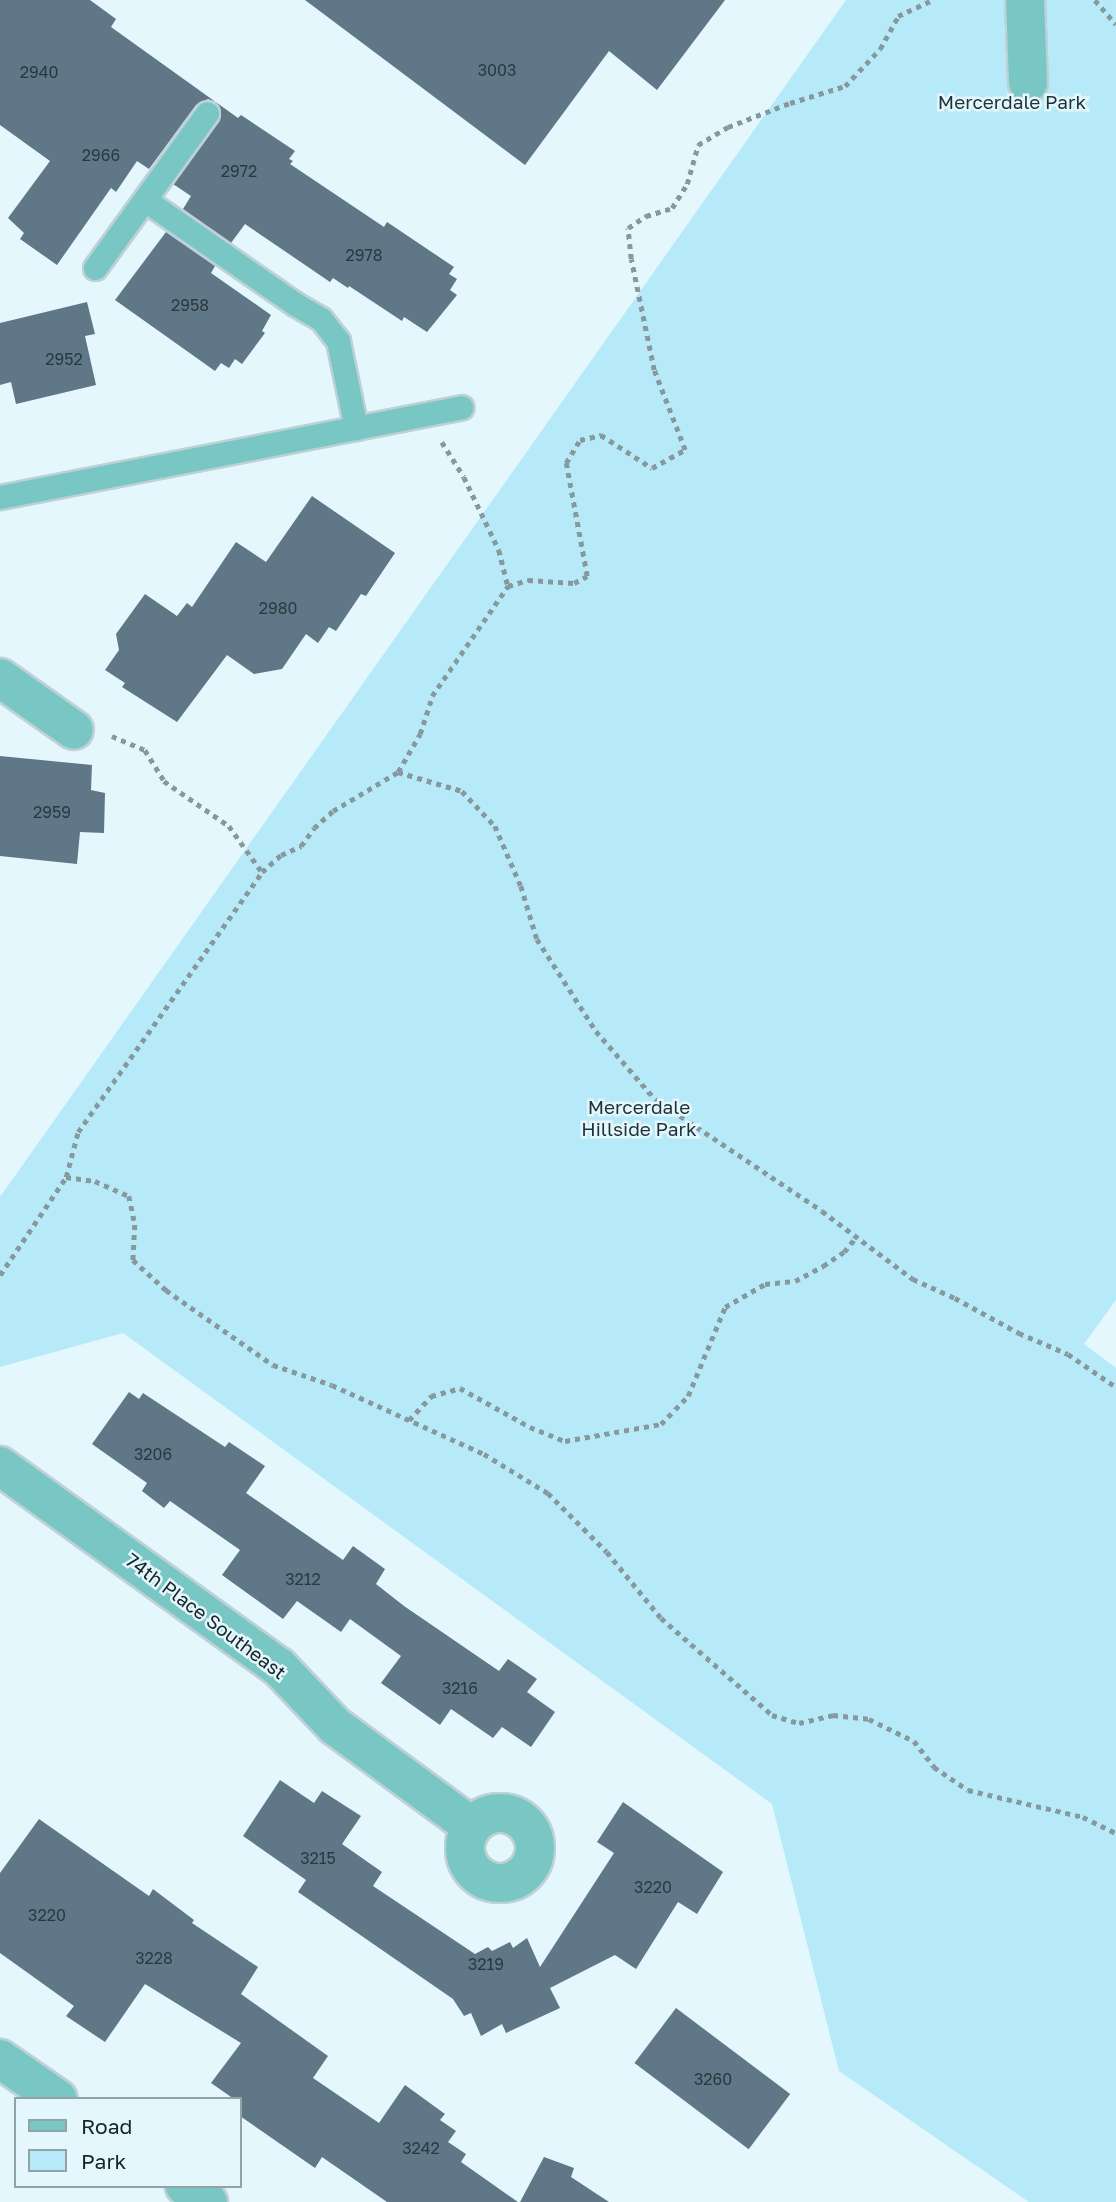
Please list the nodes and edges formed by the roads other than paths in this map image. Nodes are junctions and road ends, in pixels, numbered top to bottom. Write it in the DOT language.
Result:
graph roads {
  1 [pos="1025,0"];
  2 [pos="1028,83"];
  3 [pos="207,113"];
  4 [pos="145,200"];
  5 [pos="95,268"];
  6 [pos="461,407"];
  7 [pos="356,428"];
  8 [pos="0,497"];
  9 [pos="0,678"];
  10 [pos="74,730"];
  11 [pos="0,1466"];
  12 [pos="471,1826"];
  13 [pos="0,2059"];
  14 [pos="55,2097"];
  15 [pos="188,2188"];
  16 [pos="208,2202"];
  1 -- 2 [label="street"];
  3 -- 4 [label="lane"];
  4 -- 5 [label="lane"];
  4 -- 7 [label="lane"];
  6 -- 7 [label="lane"];
  7 -- 8 [label="lane"];
  9 -- 10 [label="street"];
  11 -- 12 [label="street, 74th Place Southeast"];
  13 -- 14 [label="street"];
  15 -- 16 [label="street"];
}
